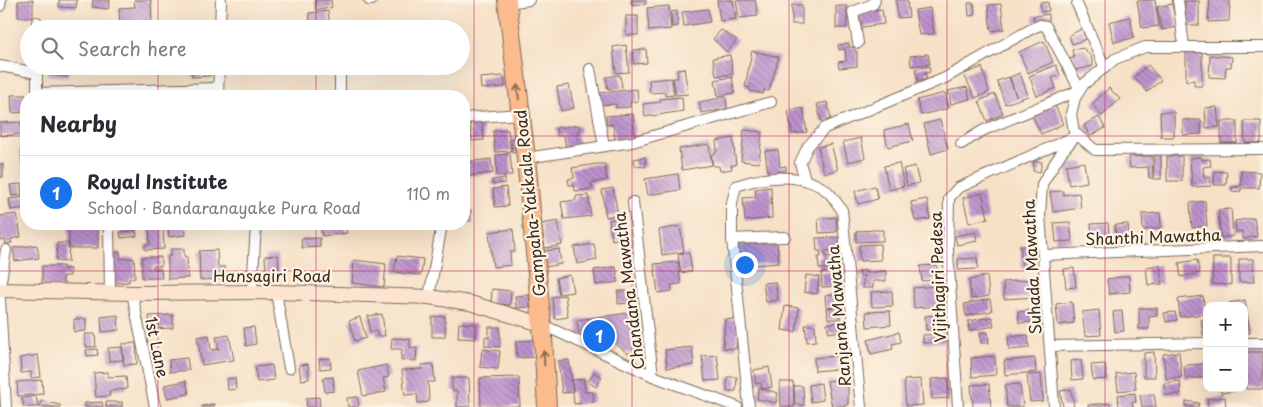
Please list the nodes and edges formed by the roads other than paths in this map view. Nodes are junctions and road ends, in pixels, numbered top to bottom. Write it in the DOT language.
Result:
graph roads {
  1 [pos="1,0"];
  2 [pos="221,0"];
  3 [pos="530,0"];
  4 [pos="851,0"];
  5 [pos="876,0"];
  6 [pos="1178,0"];
  7 [pos="507,2"];
  8 [pos="1077,4"];
  9 [pos="0,6"];
  10 [pos="853,12"];
  11 [pos="220,20"];
  12 [pos="858,43"];
  13 [pos="1184,46"];
  14 [pos="1263,47"];
  15 [pos="0,66"];
  16 [pos="20,68"];
  17 [pos="1104,68"];
  18 [pos="590,69"];
  19 [pos="37,75"];
  20 [pos="219,75"];
  21 [pos="340,75"];
  22 [pos="37,90"];
  23 [pos="218,90"];
  24 [pos="340,90"];
  25 [pos="1080,90"];
  26 [pos="771,102"];
  27 [pos="521,114"];
  28 [pos="470,118"];
  29 [pos="1076,136"];
  30 [pos="961,144"];
  31 [pos="604,146"];
  32 [pos="1263,149"];
  33 [pos="526,158"];
  34 [pos="805,179"];
  35 [pos="633,202"];
  36 [pos="109,230"];
  37 [pos="256,230"];
  38 [pos="441,230"];
  39 [pos="732,238"];
  40 [pos="785,238"];
  41 [pos="1263,246"];
  42 [pos="6,250"];
  43 [pos="1044,255"];
  44 [pos="0,288"];
  45 [pos="110,292"];
  46 [pos="252,292"];
  47 [pos="276,292"];
  48 [pos="132,293"];
  49 [pos="429,298"];
  50 [pos="0,299"];
  51 [pos="541,324"];
  52 [pos="1203,343"];
  53 [pos="1248,343"];
  54 [pos="1263,343"];
  55 [pos="1050,346"];
  56 [pos="289,368"];
  57 [pos="653,376"];
  58 [pos="6,407"];
  59 [pos="155,407"];
  60 [pos="547,407"];
  61 [pos="737,407"];
  62 [pos="749,407"];
  63 [pos="861,407"];
  64 [pos="958,407"];
  65 [pos="1054,407"];
  1 -- 9 [label="street"];
  2 -- 11 [label="street"];
  3 -- 7 [label="street"];
  4 -- 10 [label="street"];
  5 -- 10 [label="street"];
  6 -- 13 [label="street"];
  27 -- 7 [label="highway, Gampaha-Yakkala Road, one-way"];
  8 -- 17 [label="street"];
  10 -- 12 [label="street"];
  13 -- 14 [label="street"];
  13 -- 17 [label="street"];
  15 -- 16 [label="street"];
  17 -- 25 [label="street"];
  18 -- 31 [label="street"];
  19 -- 22 [label="street"];
  20 -- 23 [label="street"];
  21 -- 24 [label="street"];
  25 -- 29 [label="street"];
  25 -- 30 [label="street"];
  25 -- 34 [label="street"];
  26 -- 31 [label="street"];
  27 -- 28 [label="street"];
  27 -- 33 [label="highway, Gampaha-Yakkala Road"];
  29 -- 32 [label="street"];
  29 -- 43 [label="street, Suhada Mawatha"];
  29 -- 64 [label="street, Vijithagiri Pedesa"];
  31 -- 33 [label="street"];
  33 -- 51 [label="highway, Gampaha-Yakkala Road"];
  34 -- 39 [label="street"];
  34 -- 63 [label="street, Ranjana Mawatha"];
  35 -- 57 [label="street, Chandana Mawatha"];
  36 -- 45 [label="street"];
  37 -- 46 [label="street"];
  38 -- 49 [label="street"];
  39 -- 40 [label="street"];
  39 -- 62 [label="street"];
  41 -- 43 [label="street, Shanthi Mawatha"];
  42 -- 44 [label="street"];
  43 -- 55 [label="street, Suhada Mawatha"];
  44 -- 45 [label="street, Hansagiri Road"];
  45 -- 48 [label="street, Hansagiri Road"];
  46 -- 47 [label="street, Hansagiri Road"];
  46 -- 48 [label="street, Hansagiri Road"];
  47 -- 49 [label="street, Hansagiri Road"];
  47 -- 56 [label="street"];
  48 -- 59 [label="street, 1st Lane"];
  49 -- 51 [label="street, Hansagiri Road"];
  50 -- 58 [label="street"];
  51 -- 57 [label="street"];
  60 -- 51 [label="highway, Gampaha-Yakkala Road, one-way"];
  52 -- 55 [label="street"];
  53 -- 54 [label="street"];
  55 -- 65 [label="street, Suhada Mawatha"];
  57 -- 61 [label="street"];
}
